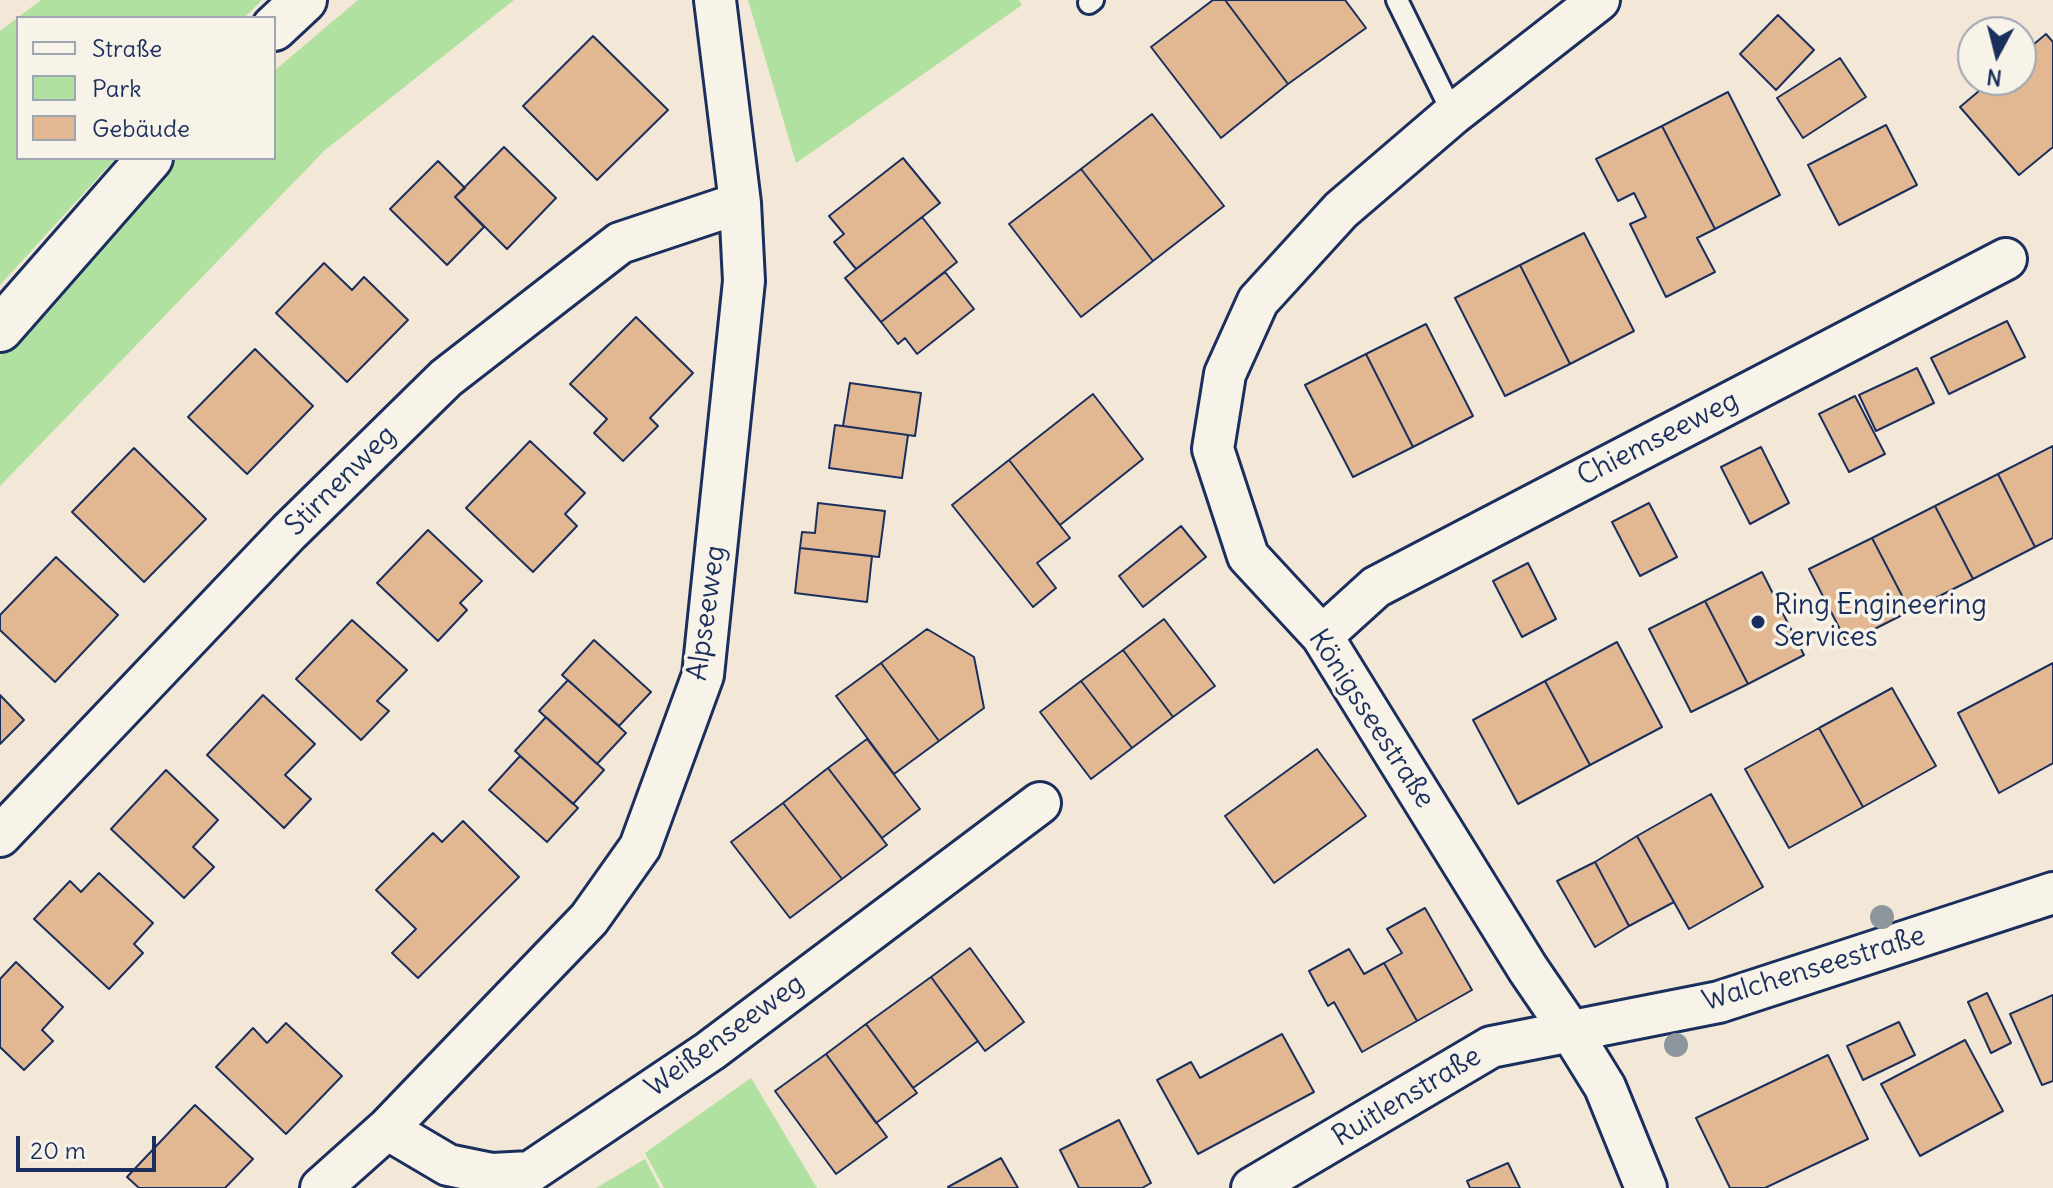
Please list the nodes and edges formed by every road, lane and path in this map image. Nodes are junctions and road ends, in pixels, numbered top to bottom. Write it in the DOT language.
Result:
graph roads {
  1 [pos="304,0"];
  2 [pos="715,0"];
  3 [pos="1397,0"];
  4 [pos="1599,0"];
  5 [pos="276,26"];
  6 [pos="1453,114"];
  7 [pos="148,160"];
  8 [pos="740,203"];
  9 [pos="2006,259"];
  10 [pos="0,329"];
  11 [pos="1322,636"];
  12 [pos="1040,803"];
  13 [pos="0,836"];
  14 [pos="2053,893"];
  15 [pos="1571,1032"];
  16 [pos="387,1129"];
  17 [pos="321,1188"];
  18 [pos="1252,1188"];
  19 [pos="1646,1188"];
  1 -- 5 [label="street"];
  2 -- 8 [label="street, Alpseeweg"];
  3 -- 6 [label="lane"];
  4 -- 6 [label="street, Königsseestraße"];
  6 -- 11 [label="street, Königsseestraße"];
  7 -- 10 [label="street"];
  8 -- 13 [label="street, Stirnenweg"];
  8 -- 16 [label="street, Alpseeweg"];
  9 -- 11 [label="street, Chiemseeweg"];
  11 -- 15 [label="street, Königsseestraße"];
  12 -- 16 [label="street, Weißenseeweg"];
  14 -- 15 [label="street, Walchenseestraße"];
  15 -- 18 [label="street, Ruitlenstraße"];
  15 -- 19 [label="street, Königsseestraße"];
  16 -- 17 [label="street, Alpseeweg"];
}
